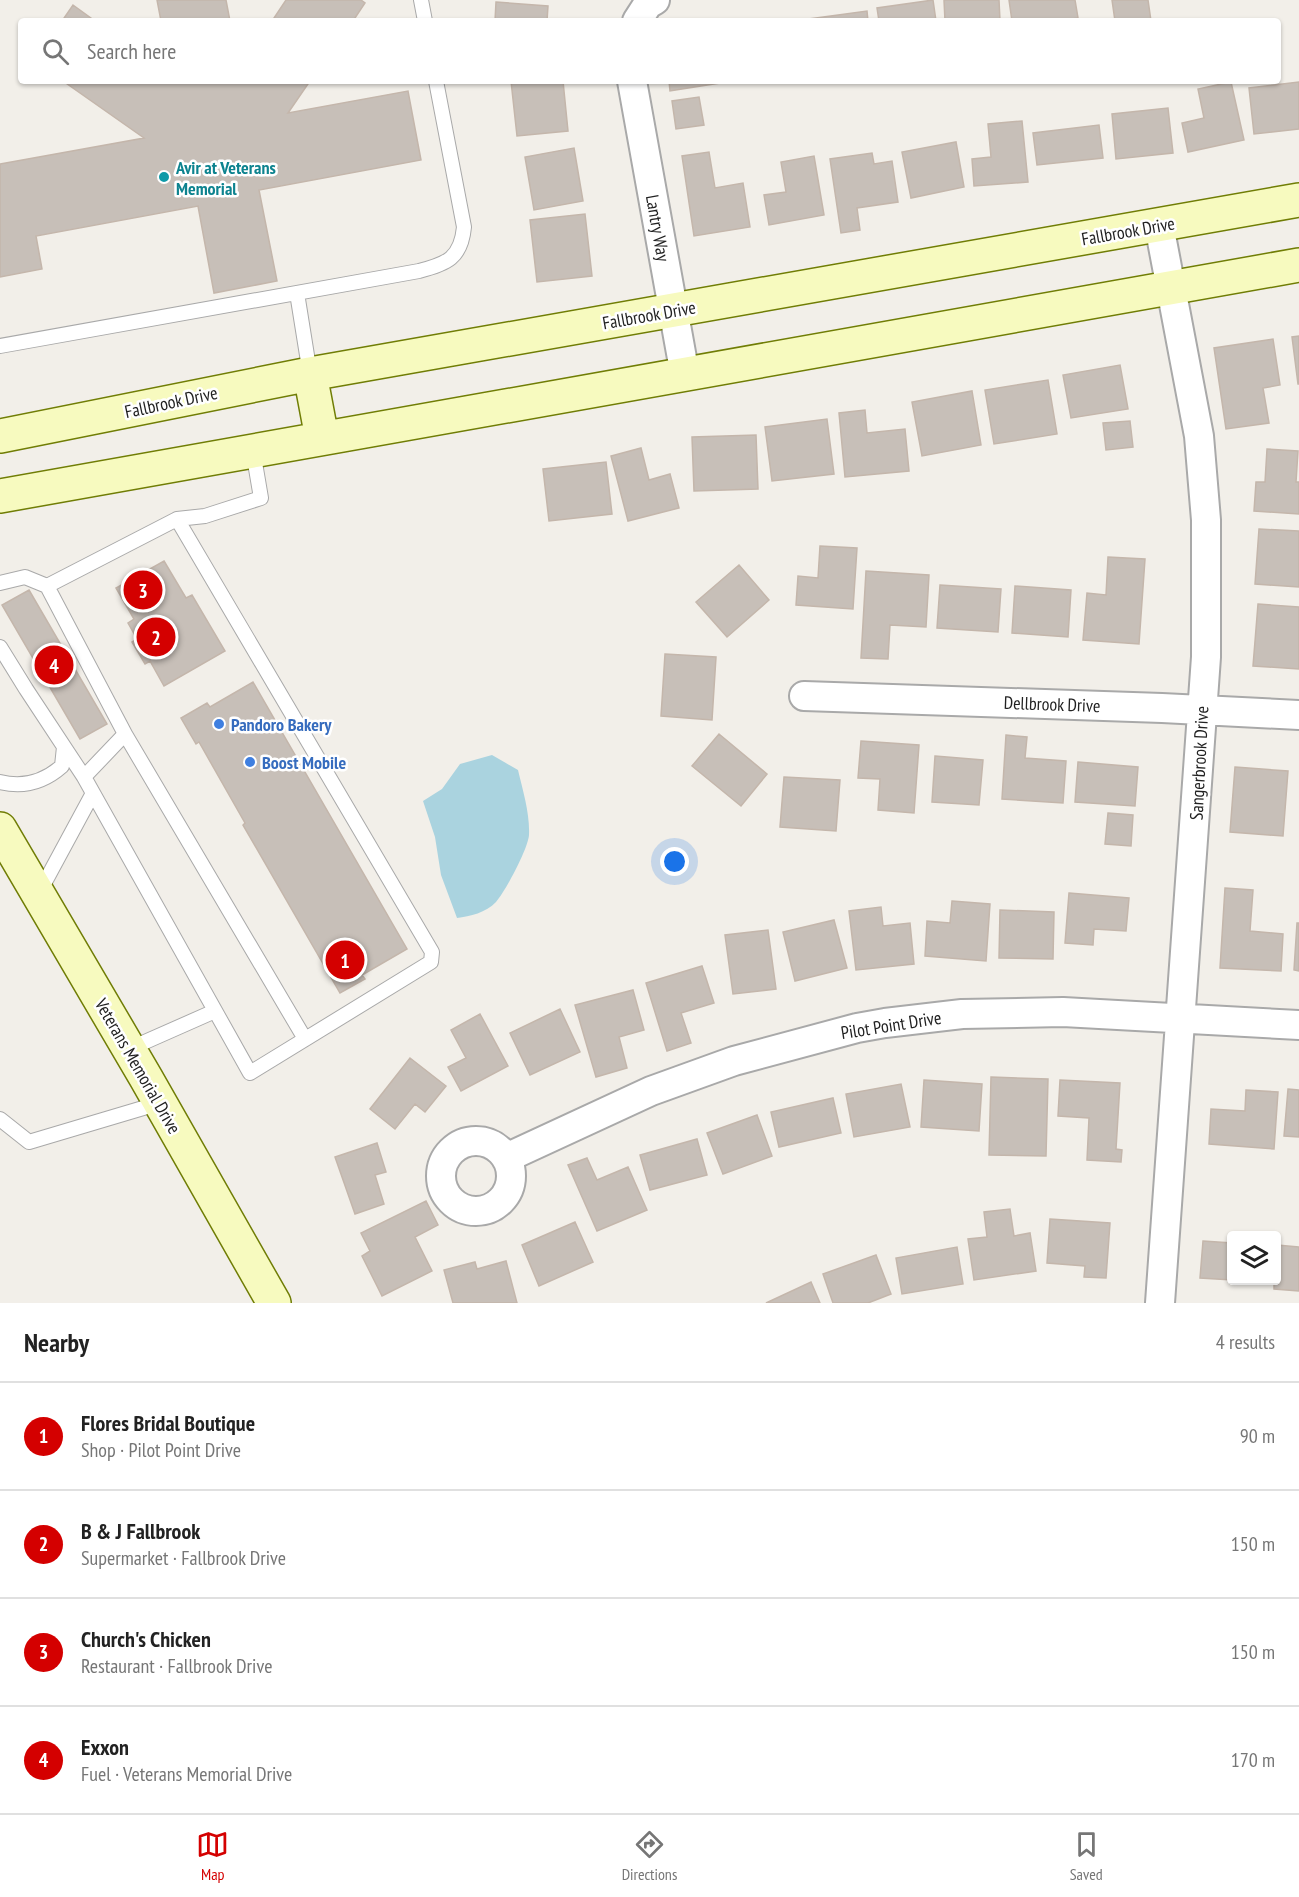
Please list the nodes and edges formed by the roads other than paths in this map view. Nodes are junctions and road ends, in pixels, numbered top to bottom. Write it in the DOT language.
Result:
graph roads {
  1 [pos="421,0"];
  2 [pos="655,0"];
  3 [pos="424,18"];
  4 [pos="639,18"];
  5 [pos="437,84"];
  6 [pos="633,84"];
  7 [pos="1299,200"];
  8 [pos="1159,225"];
  9 [pos="1299,265"];
  10 [pos="1170,288"];
  11 [pos="297,293"];
  12 [pos="673,311"];
  13 [pos="0,346"];
  14 [pos="310,374"];
  15 [pos="685,375"];
  16 [pos="0,436"];
  17 [pos="322,438"];
  18 [pos="253,451"];
  19 [pos="0,496"];
  20 [pos="177,519"];
  21 [pos="0,583"];
  22 [pos="46,586"];
  23 [pos="0,647"];
  24 [pos="804,696"];
  25 [pos="1202,710"];
  26 [pos="1299,715"];
  27 [pos="125,734"];
  28 [pos="64,747"];
  29 [pos="84,777"];
  30 [pos="0,782"];
  31 [pos="93,793"];
  32 [pos="0,829"];
  33 [pos="38,894"];
  34 [pos="215,1011"];
  35 [pos="1181,1018"];
  36 [pos="1299,1025"];
  37 [pos="305,1039"];
  38 [pos="129,1049"];
  39 [pos="160,1103"];
  40 [pos="0,1119"];
  41 [pos="506,1158"];
  42 [pos="274,1303"];
  43 [pos="1160,1303"];
  1 -- 3 [label="lane"];
  2 -- 4 [label="street"];
  5 -- 11 [label="lane"];
  6 -- 12 [label="street, Lantry Way"];
  7 -- 8 [label="main road, Fallbrook Drive"];
  8 -- 10 [label="street, Sangerbrook Drive"];
  8 -- 12 [label="main road, Fallbrook Drive"];
  9 -- 10 [label="main road"];
  10 -- 15 [label="main road"];
  10 -- 25 [label="street, Sangerbrook Drive"];
  11 -- 13 [label="lane"];
  11 -- 14 [label="lane"];
  12 -- 14 [label="main road, Fallbrook Drive"];
  12 -- 15 [label="street, Lantry Way"];
  14 -- 16 [label="main road, Fallbrook Drive"];
  14 -- 17 [label="main road"];
  15 -- 17 [label="main road"];
  17 -- 18 [label="main road"];
  18 -- 19 [label="main road"];
  18 -- 20 [label="lane"];
  20 -- 22 [label="lane"];
  20 -- 37 [label="lane"];
  21 -- 22 [label="lane"];
  22 -- 27 [label="lane"];
  23 -- 28 [label="lane"];
  24 -- 25 [label="street, Dellbrook Drive"];
  25 -- 26 [label="street, Dellbrook Drive"];
  25 -- 35 [label="street, Sangerbrook Drive"];
  27 -- 29 [label="lane"];
  27 -- 37 [label="lane"];
  28 -- 29 [label="lane"];
  28 -- 30 [label="lane"];
  29 -- 31 [label="lane"];
  31 -- 33 [label="lane"];
  31 -- 34 [label="lane"];
  32 -- 33 [label="main road, Veterans Memorial Drive"];
  33 -- 38 [label="main road, Veterans Memorial Drive"];
  34 -- 37 [label="lane"];
  34 -- 38 [label="lane"];
  35 -- 36 [label="street, Pilot Point Drive"];
  35 -- 41 [label="street, Pilot Point Drive"];
  35 -- 43 [label="street, Sangerbrook Drive"];
  38 -- 39 [label="main road, Veterans Memorial Drive"];
  39 -- 40 [label="lane"];
  39 -- 42 [label="main road, Veterans Memorial Drive"];
}
